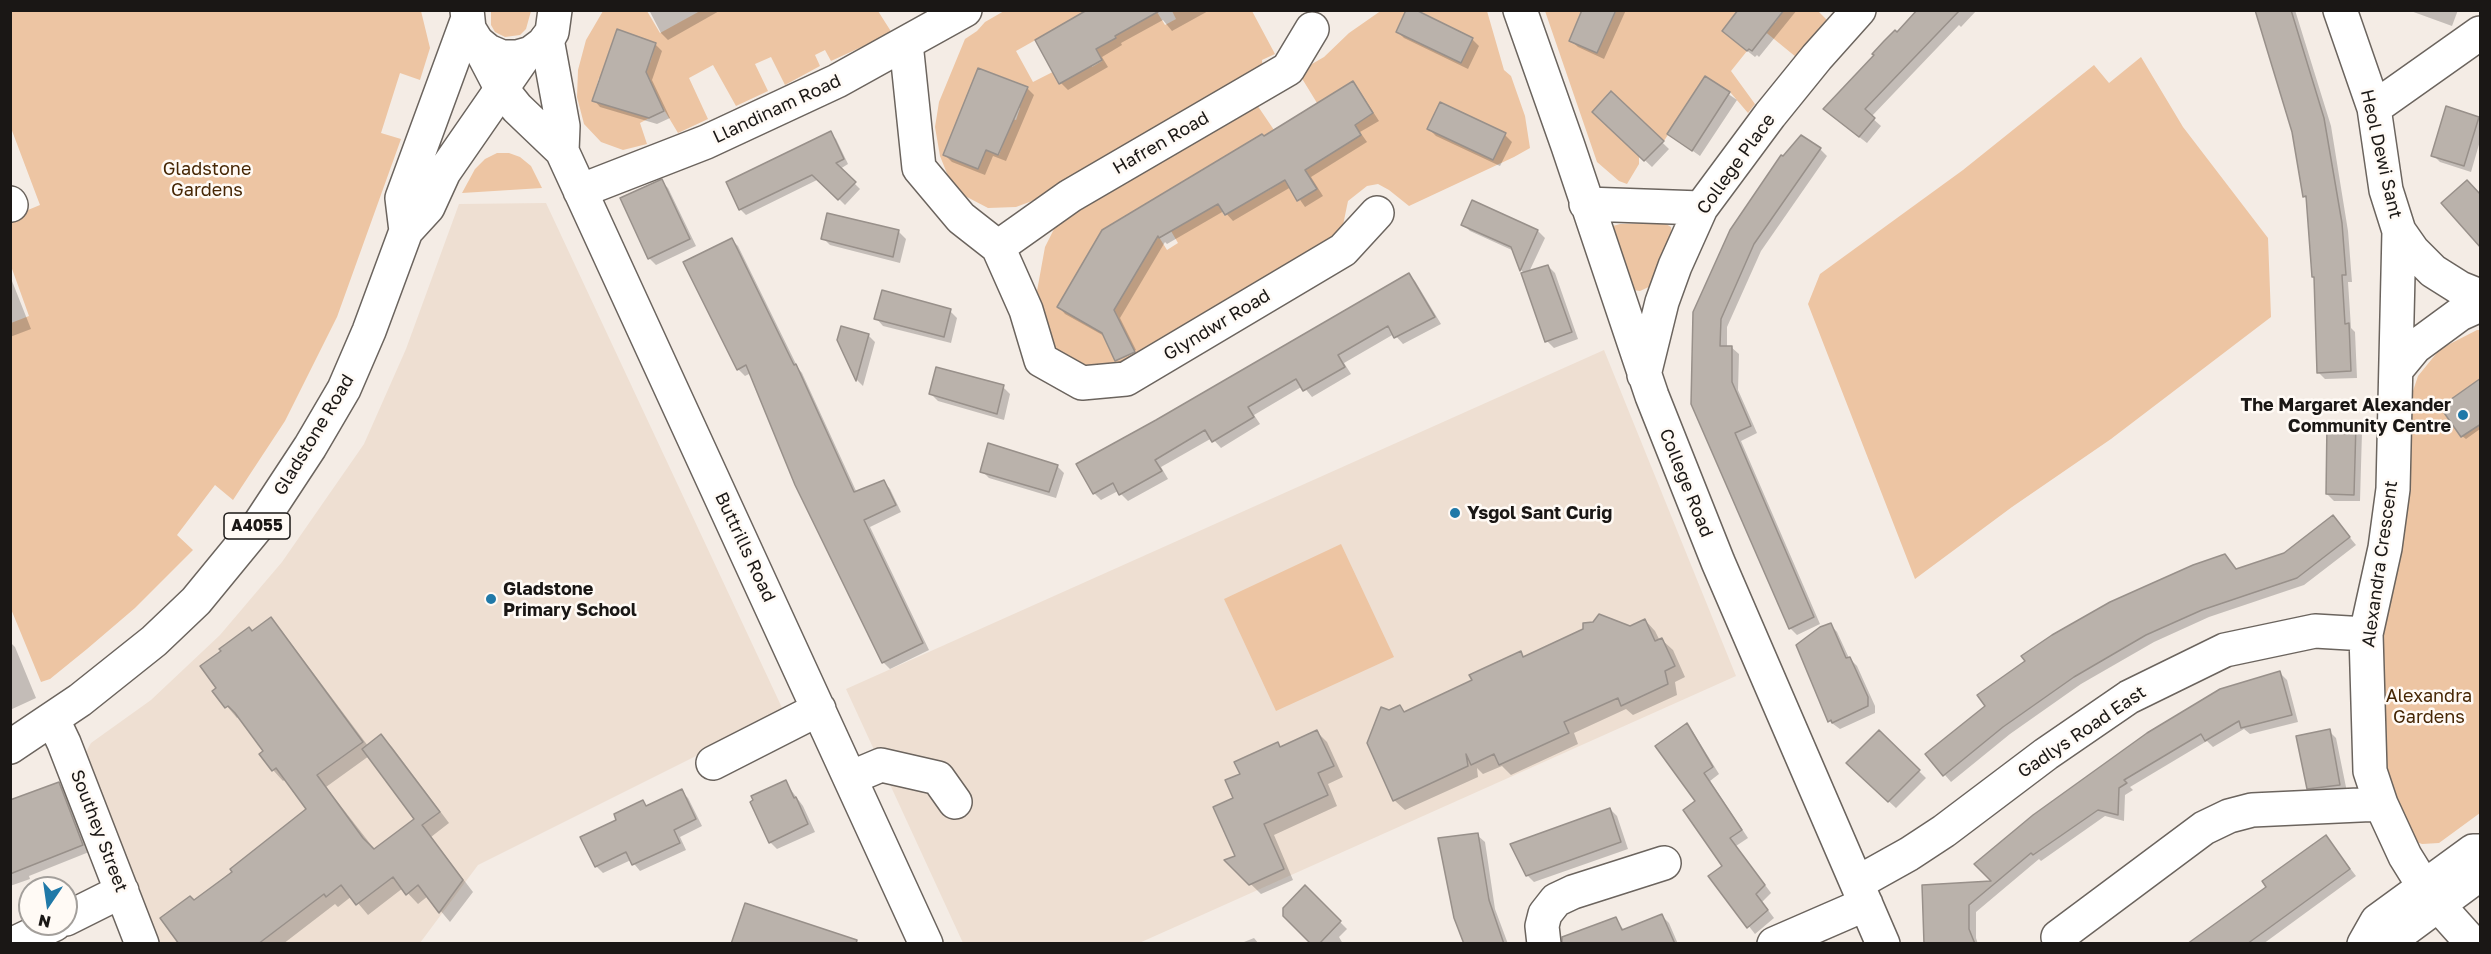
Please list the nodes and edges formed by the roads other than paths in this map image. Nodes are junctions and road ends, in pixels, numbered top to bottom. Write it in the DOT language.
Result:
graph roads {
  1 [pos="965,10"];
  2 [pos="1520,10"];
  3 [pos="1859,10"];
  4 [pos="2340,10"];
  5 [pos="470,24"];
  6 [pos="549,27"];
  7 [pos="1312,29"];
  8 [pos="2481,33"];
  9 [pos="906,43"];
  10 [pos="501,88"];
  11 [pos="2374,108"];
  12 [pos="562,151"];
  13 [pos="580,191"];
  14 [pos="1586,204"];
  15 [pos="1701,208"];
  16 [pos="1377,213"];
  17 [pos="406,231"];
  18 [pos="2399,231"];
  19 [pos="998,247"];
  20 [pos="2481,296"];
  21 [pos="2481,305"];
  22 [pos="2396,370"];
  23 [pos="1644,375"];
  24 [pos="2366,634"];
  25 [pos="819,709"];
  26 [pos="53,720"];
  27 [pos="10,747"];
  28 [pos="713,763"];
  29 [pos="850,778"];
  30 [pos="955,802"];
  31 [pos="2380,804"];
  32 [pos="2481,851"];
  33 [pos="1664,863"];
  34 [pos="2481,873"];
  35 [pos="122,891"];
  36 [pos="1861,893"];
  37 [pos="2431,895"];
  38 [pos="78,913"];
  39 [pos="30,936"];
  40 [pos="2058,938"];
  41 [pos="13,944"];
  42 [pos="142,944"];
  43 [pos="926,944"];
  44 [pos="1544,944"];
  45 [pos="1774,944"];
  46 [pos="1883,944"];
  47 [pos="2364,944"];
  48 [pos="2374,944"];
  49 [pos="2474,944"];
  1 -- 9 [label="street, Llandinam Road"];
  2 -- 14 [label="street, College Road"];
  3 -- 15 [label="street, College Place"];
  4 -- 11 [label="street, Heol Dewi Sant"];
  5 -- 6 [label="street"];
  5 -- 10 [label="street, Buttrills Road"];
  5 -- 17 [label="street, Gladstone Road / A4055"];
  6 -- 10 [label="street, Gladstone Road / A4055"];
  6 -- 12 [label="street, Buttrills Road"];
  7 -- 19 [label="street, Hafren Road"];
  8 -- 11 [label="street"];
  9 -- 13 [label="street, Llandinam Road"];
  9 -- 19 [label="street"];
  10 -- 12 [label="street, Buttrills Road"];
  10 -- 17 [label="street, Gladstone Road / A4055"];
  11 -- 18 [label="street, Heol Dewi Sant"];
  12 -- 13 [label="street, Buttrills Road"];
  13 -- 25 [label="street, Buttrills Road"];
  14 -- 15 [label="street"];
  14 -- 23 [label="street, College Road"];
  15 -- 23 [label="street, College Place"];
  16 -- 19 [label="street, Glyndwr Road"];
  17 -- 26 [label="street, Gladstone Road / A4055"];
  18 -- 20 [label="street, Heol Dewi Sant"];
  18 -- 22 [label="street, Alexandra Crescent"];
  21 -- 22 [label="street"];
  22 -- 24 [label="street, Alexandra Crescent"];
  23 -- 36 [label="street, College Road"];
  24 -- 31 [label="street, Alexandra Crescent"];
  24 -- 36 [label="street, Gadlys Road East"];
  25 -- 28 [label="street"];
  25 -- 29 [label="street, Buttrills Road"];
  26 -- 27 [label="street, Gladstone Road / A4055"];
  26 -- 35 [label="street, Southey Street"];
  29 -- 30 [label="street"];
  29 -- 43 [label="street, Buttrills Road"];
  31 -- 37 [label="street, Alexandra Crescent"];
  31 -- 40 [label="street"];
  32 -- 37 [label="street"];
  33 -- 44 [label="street"];
  34 -- 37 [label="street"];
  35 -- 38 [label="street"];
  35 -- 42 [label="street, Southey Street"];
  36 -- 45 [label="street, Gadlys Road East"];
  36 -- 46 [label="street, College Road"];
  37 -- 47 [label="street"];
  37 -- 48 [label="street"];
  37 -- 49 [label="street, Alexandra Crescent"];
  39 -- 41 [label="street"];
}
